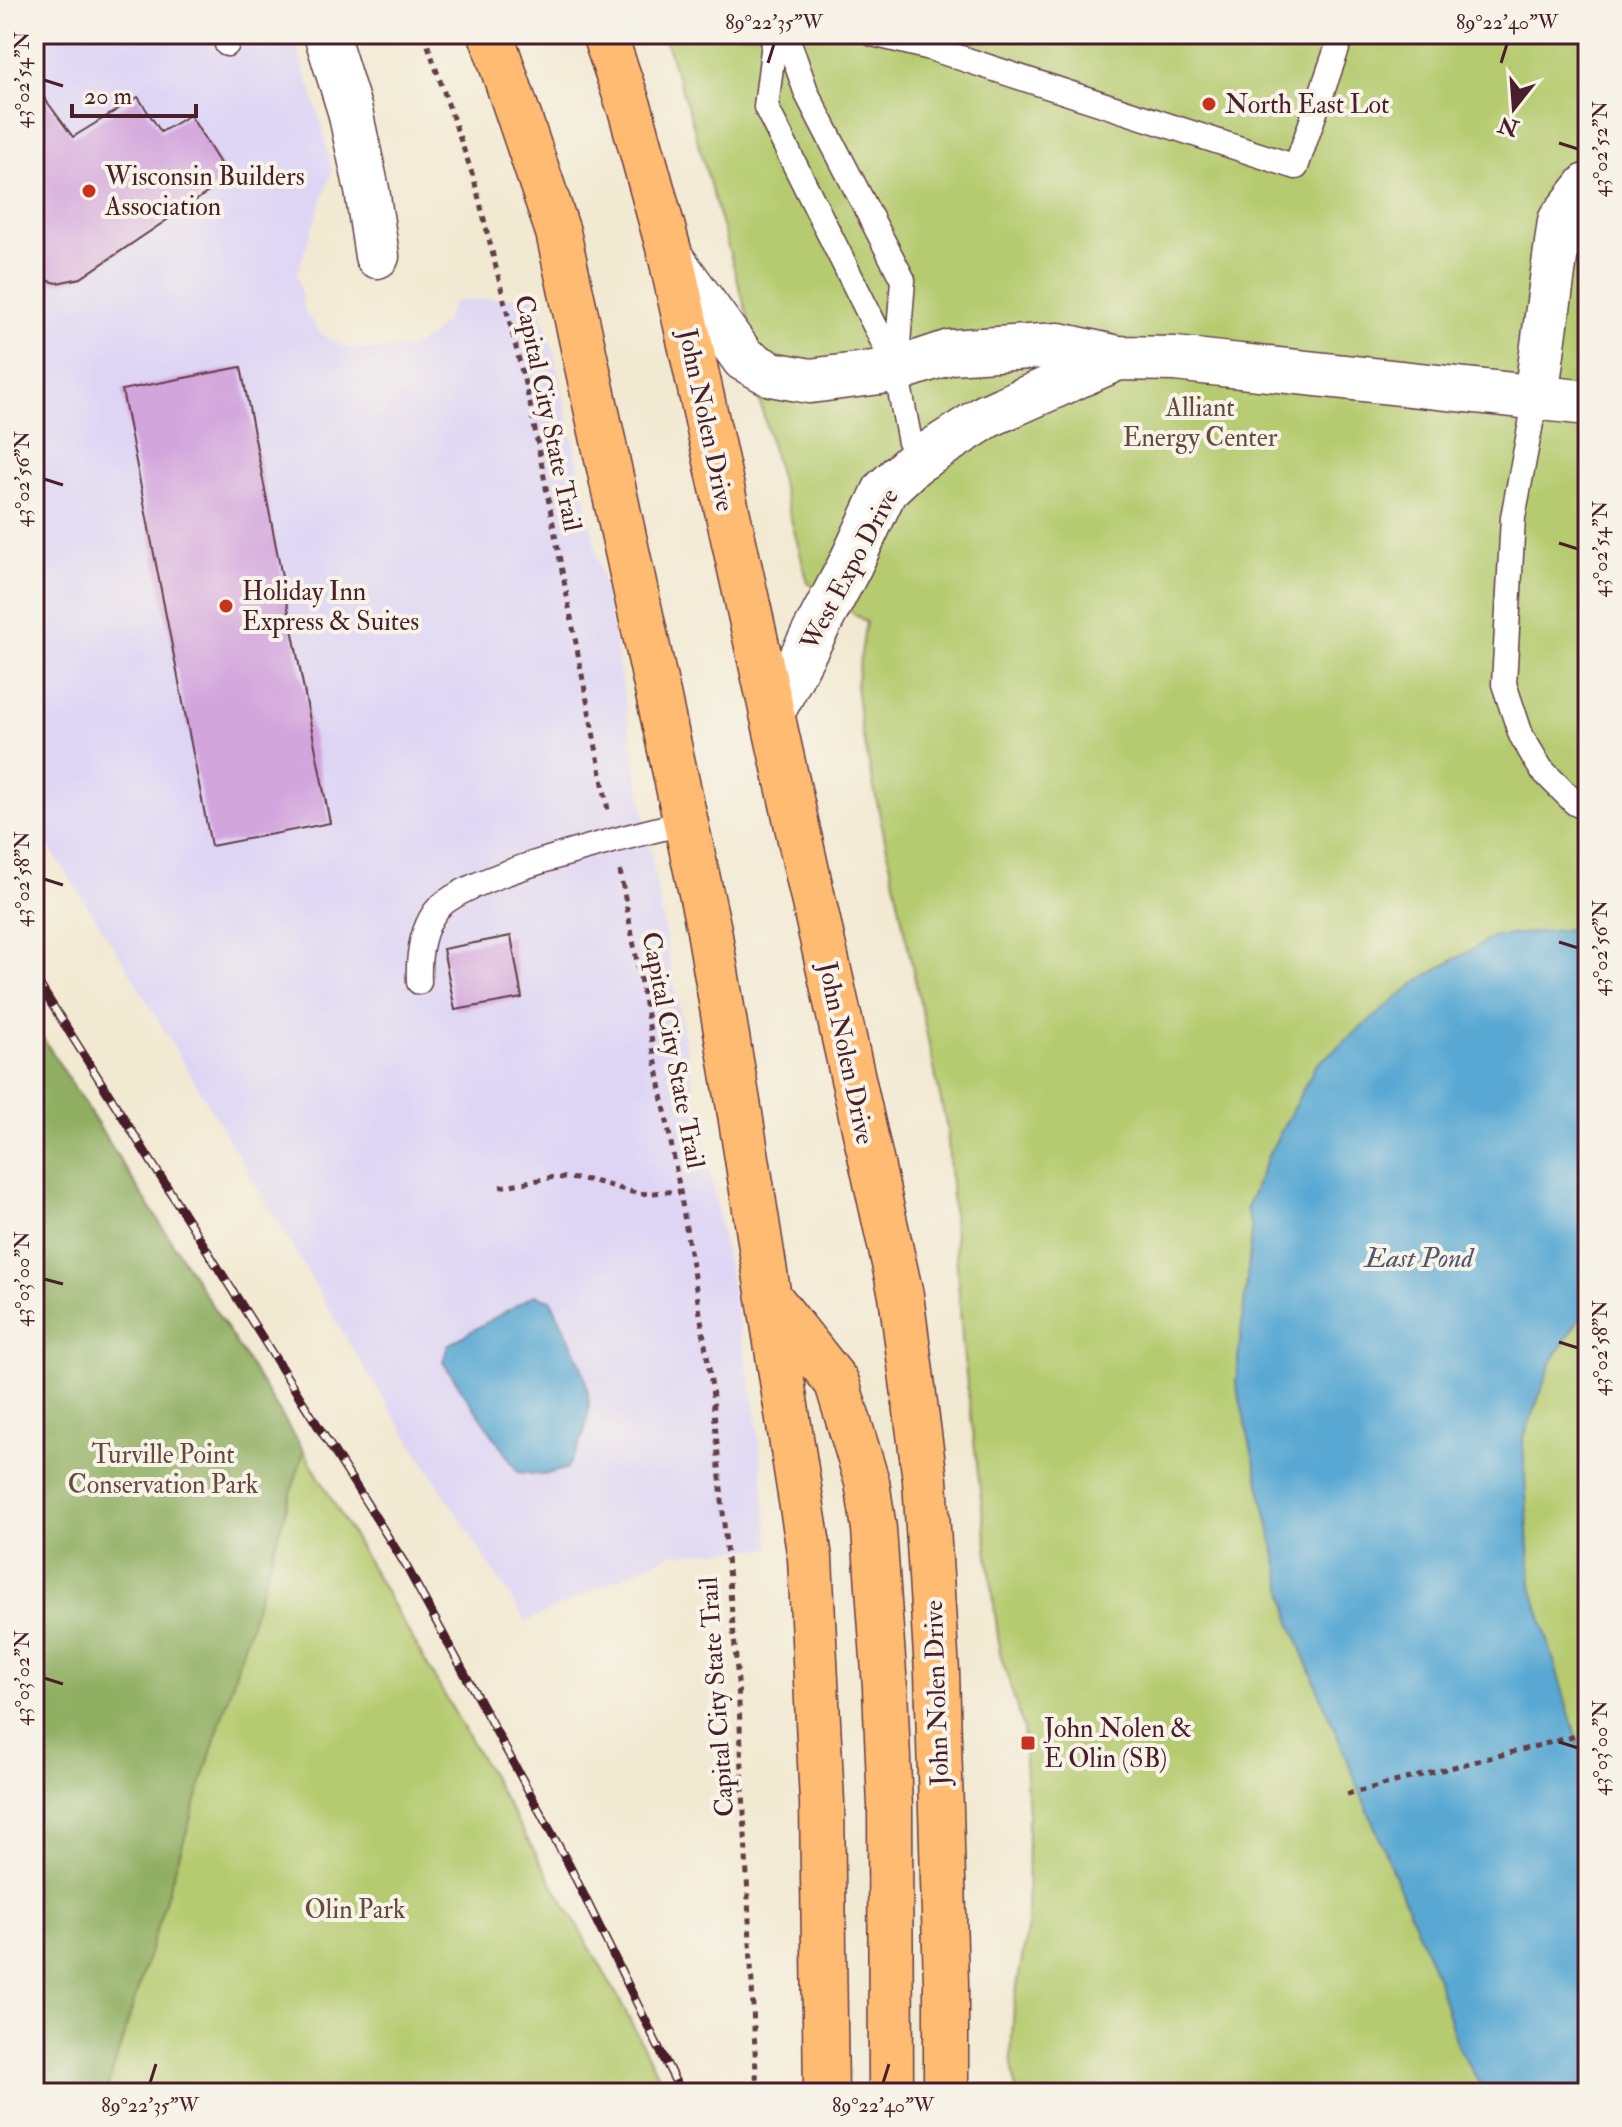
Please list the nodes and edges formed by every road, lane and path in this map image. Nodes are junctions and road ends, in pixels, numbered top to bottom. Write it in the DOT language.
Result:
graph roads {
  1 [pos="326,34"];
  2 [pos="424,34"];
  3 [pos="491,34"];
  4 [pos="604,34"];
  5 [pos="775,34"];
  6 [pos="786,34"];
  7 [pos="873,34"];
  8 [pos="1342,34"];
  9 [pos="1588,185"];
  10 [pos="377,256"];
  11 [pos="671,258"];
  12 [pos="1118,358"];
  13 [pos="896,370"];
  14 [pos="1536,397"];
  15 [pos="1588,403"];
  16 [pos="914,463"];
  17 [pos="772,713"];
  18 [pos="1588,809"];
  19 [pos="686,822"];
  20 [pos="614,841"];
  21 [pos="419,982"];
  22 [pos="500,1187"];
  23 [pos="680,1191"];
  24 [pos="769,1297"];
  25 [pos="34,1536"];
  26 [pos="34,1570"];
  27 [pos="1588,1733"];
  28 [pos="1347,1794"];
  29 [pos="946,1983"];
  30 [pos="757,2093"];
  31 [pos="826,2093"];
  32 [pos="891,2093"];
  33 [pos="946,2093"];
  34 [pos="977,2093"];
  1 -- 10 [label="street"];
  2 -- 20 [label="path, Capital City State Trail"];
  3 -- 19 [label="main road"];
  4 -- 11 [label="main road, John Nolen Drive"];
  5 -- 13 [label="lane"];
  6 -- 13 [label="lane"];
  7 -- 8 [label="lane"];
  9 -- 14 [label="street"];
  11 -- 13 [label="street, West Expo Drive"];
  11 -- 17 [label="main road, John Nolen Drive"];
  12 -- 13 [label="street, West Expo Drive"];
  12 -- 14 [label="street, West Expo Drive"];
  12 -- 16 [label="street, West Expo Drive"];
  13 -- 16 [label="lane"];
  14 -- 15 [label="street, West Expo Drive"];
  14 -- 18 [label="lane"];
  16 -- 17 [label="street, West Expo Drive"];
  17 -- 29 [label="main road, John Nolen Drive"];
  19 -- 20 [label="lane"];
  19 -- 24 [label="main road"];
  20 -- 21 [label="lane"];
  20 -- 23 [label="path, Capital City State Trail"];
  22 -- 23 [label="path"];
  23 -- 30 [label="path, Capital City State Trail"];
  24 -- 31 [label="main road"];
  24 -- 32 [label="main road"];
  25 -- 26 [label="path"];
  27 -- 28 [label="path"];
  29 -- 33 [label="main road, John Nolen Drive"];
  29 -- 34 [label="main road"];
}
